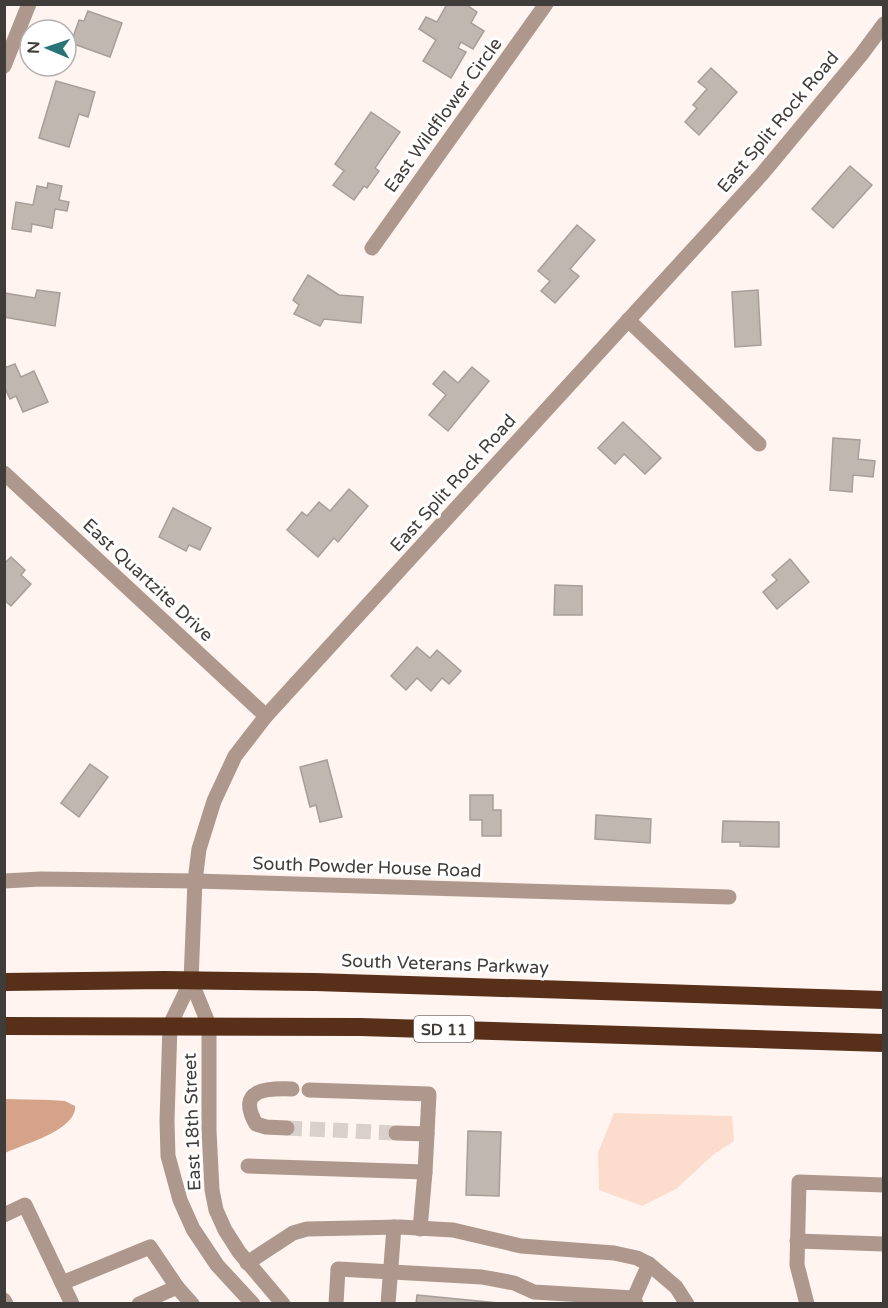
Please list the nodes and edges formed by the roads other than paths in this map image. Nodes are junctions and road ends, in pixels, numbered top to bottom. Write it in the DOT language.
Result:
graph roads {
  1 [pos="29,4"];
  2 [pos="546,4"];
  3 [pos="884,24"];
  4 [pos="4,66"];
  5 [pos="372,248"];
  6 [pos="628,320"];
  7 [pos="759,444"];
  8 [pos="4,473"];
  9 [pos="266,716"];
  10 [pos="4,881"];
  11 [pos="195,881"];
  12 [pos="729,897"];
  13 [pos="191,981"];
  14 [pos="4,982"];
  15 [pos="884,1000"];
  16 [pos="170,1025"];
  17 [pos="209,1025"];
  18 [pos="4,1026"];
  19 [pos="884,1043"];
  20 [pos="292,1089"];
  21 [pos="309,1090"];
  22 [pos="287,1128"];
  23 [pos="396,1133"];
  24 [pos="427,1134"];
  25 [pos="248,1166"];
  26 [pos="425,1172"];
  27 [pos="884,1185"];
  28 [pos="4,1215"];
  29 [pos="394,1227"];
  30 [pos="420,1229"];
  31 [pos="797,1241"];
  32 [pos="884,1244"];
  33 [pos="247,1263"];
  34 [pos="649,1264"];
  35 [pos="391,1271"];
  36 [pos="62,1283"];
  37 [pos="177,1287"];
  38 [pos="635,1301"];
  39 [pos="72,1304"];
  40 [pos="139,1304"];
  41 [pos="192,1304"];
  42 [pos="253,1304"];
  43 [pos="283,1304"];
  44 [pos="336,1304"];
  45 [pos="388,1304"];
  46 [pos="687,1304"];
  47 [pos="807,1304"];
  1 -- 4 [label="street"];
  2 -- 5 [label="street, East Wildflower Circle"];
  3 -- 6 [label="street, East Split Rock Road"];
  6 -- 7 [label="street"];
  6 -- 9 [label="street, East Split Rock Road"];
  8 -- 9 [label="street, East Quartzite Drive"];
  9 -- 11 [label="street, East Split Rock Road"];
  10 -- 11 [label="street, South Powder House Road"];
  11 -- 12 [label="street, South Powder House Road"];
  11 -- 13 [label="street, East Split Rock Road"];
  13 -- 14 [label="highway, South Veterans Parkway"];
  13 -- 15 [label="highway, South Veterans Parkway"];
  13 -- 16 [label="street, East 18th Street"];
  13 -- 17 [label="street, East Split Rock Road"];
  16 -- 17 [label="highway, SD 11"];
  16 -- 18 [label="highway, SD 11"];
  16 -- 42 [label="street, East 18th Street"];
  17 -- 19 [label="highway, SD 11"];
  17 -- 33 [label="street, East 18th Street"];
  20 -- 22 [label="street"];
  21 -- 24 [label="street"];
  23 -- 24 [label="street"];
  24 -- 26 [label="street"];
  25 -- 26 [label="street"];
  26 -- 30 [label="street"];
  27 -- 31 [label="street"];
  28 -- 36 [label="street"];
  29 -- 30 [label="street"];
  29 -- 33 [label="street"];
  29 -- 35 [label="street"];
  30 -- 34 [label="street"];
  31 -- 32 [label="street"];
  31 -- 47 [label="street"];
  33 -- 43 [label="street, East 18th Street"];
  34 -- 38 [label="street"];
  34 -- 46 [label="street"];
  35 -- 38 [label="street"];
  35 -- 44 [label="street"];
  35 -- 45 [label="street"];
  36 -- 37 [label="street"];
  36 -- 39 [label="street"];
  37 -- 40 [label="street"];
  37 -- 41 [label="street"];
}
